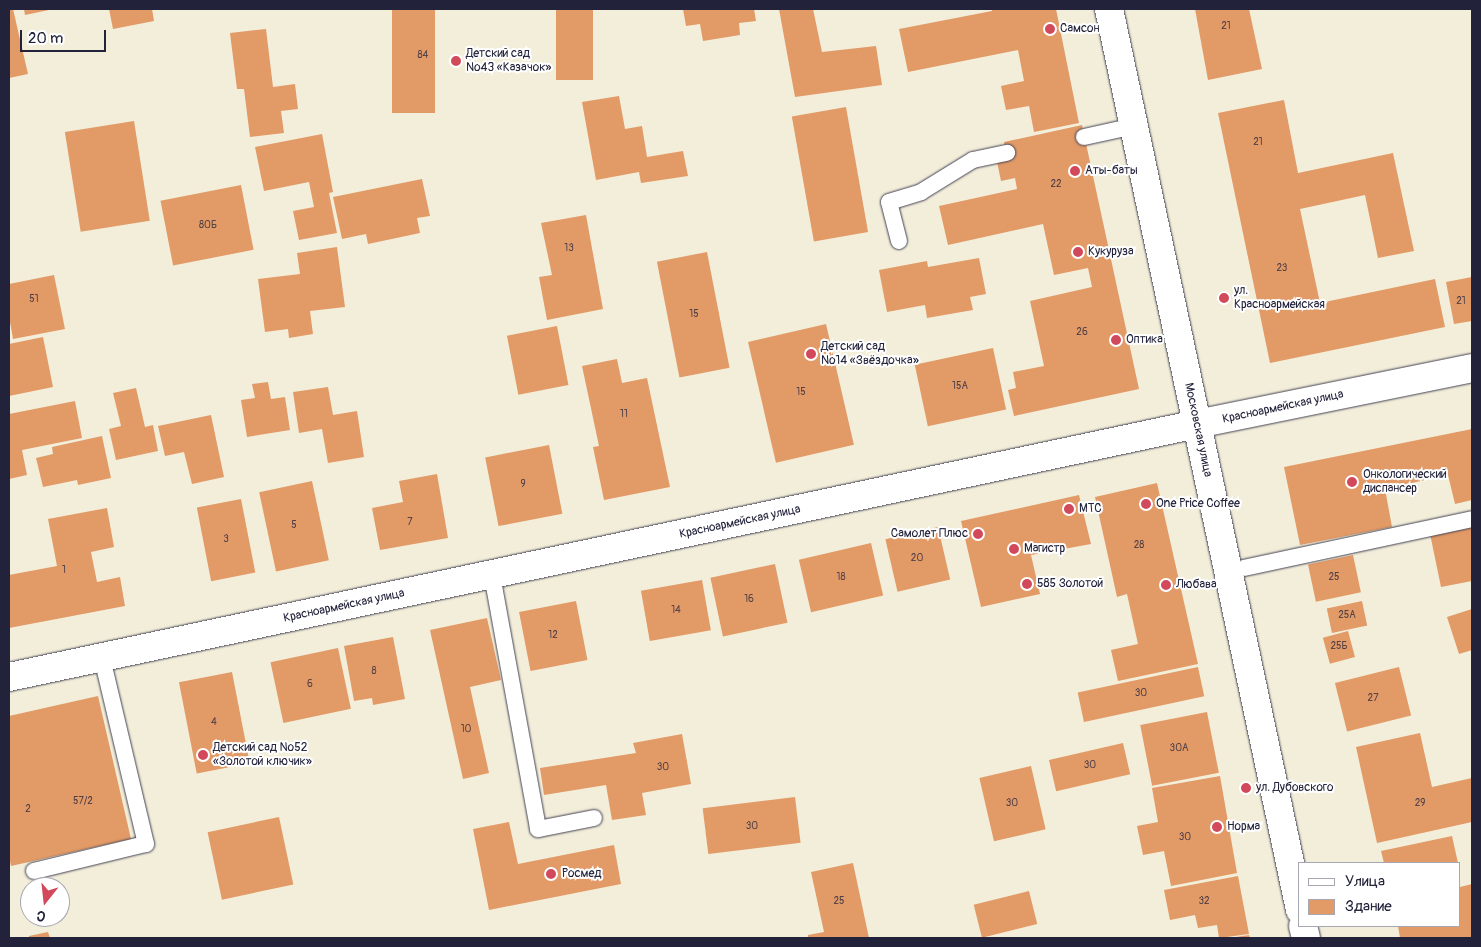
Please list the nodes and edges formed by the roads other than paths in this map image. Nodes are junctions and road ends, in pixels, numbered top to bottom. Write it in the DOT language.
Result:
graph roads {
  1 [pos="1109,9"];
  2 [pos="1126,9"];
  3 [pos="1134,126"];
  4 [pos="1084,137"];
  5 [pos="1007,153"];
  6 [pos="899,241"];
  7 [pos="1472,368"];
  8 [pos="1205,423"];
  9 [pos="1472,519"];
  10 [pos="1244,568"];
  11 [pos="492,575"];
  12 [pos="102,658"];
  13 [pos="9,677"];
  14 [pos="594,818"];
  15 [pos="1307,862"];
  16 [pos="34,872"];
  17 [pos="1298,900"];
  1 -- 3 [label="main road, Московская улица"];
  2 -- 8 [label="main road, Московская улица"];
  3 -- 4 [label="lane"];
  3 -- 8 [label="main road, Московская улица"];
  5 -- 6 [label="lane"];
  7 -- 8 [label="main road, Красноармейская улица"];
  8 -- 10 [label="main road, Московская улица"];
  8 -- 11 [label="main road, Красноармейская улица"];
  8 -- 17 [label="main road, Московская улица"];
  9 -- 10 [label="lane"];
  10 -- 15 [label="main road, Московская улица"];
  11 -- 12 [label="main road, Красноармейская улица"];
  11 -- 14 [label="lane"];
  12 -- 13 [label="main road, Красноармейская улица"];
  12 -- 16 [label="lane"];
}
